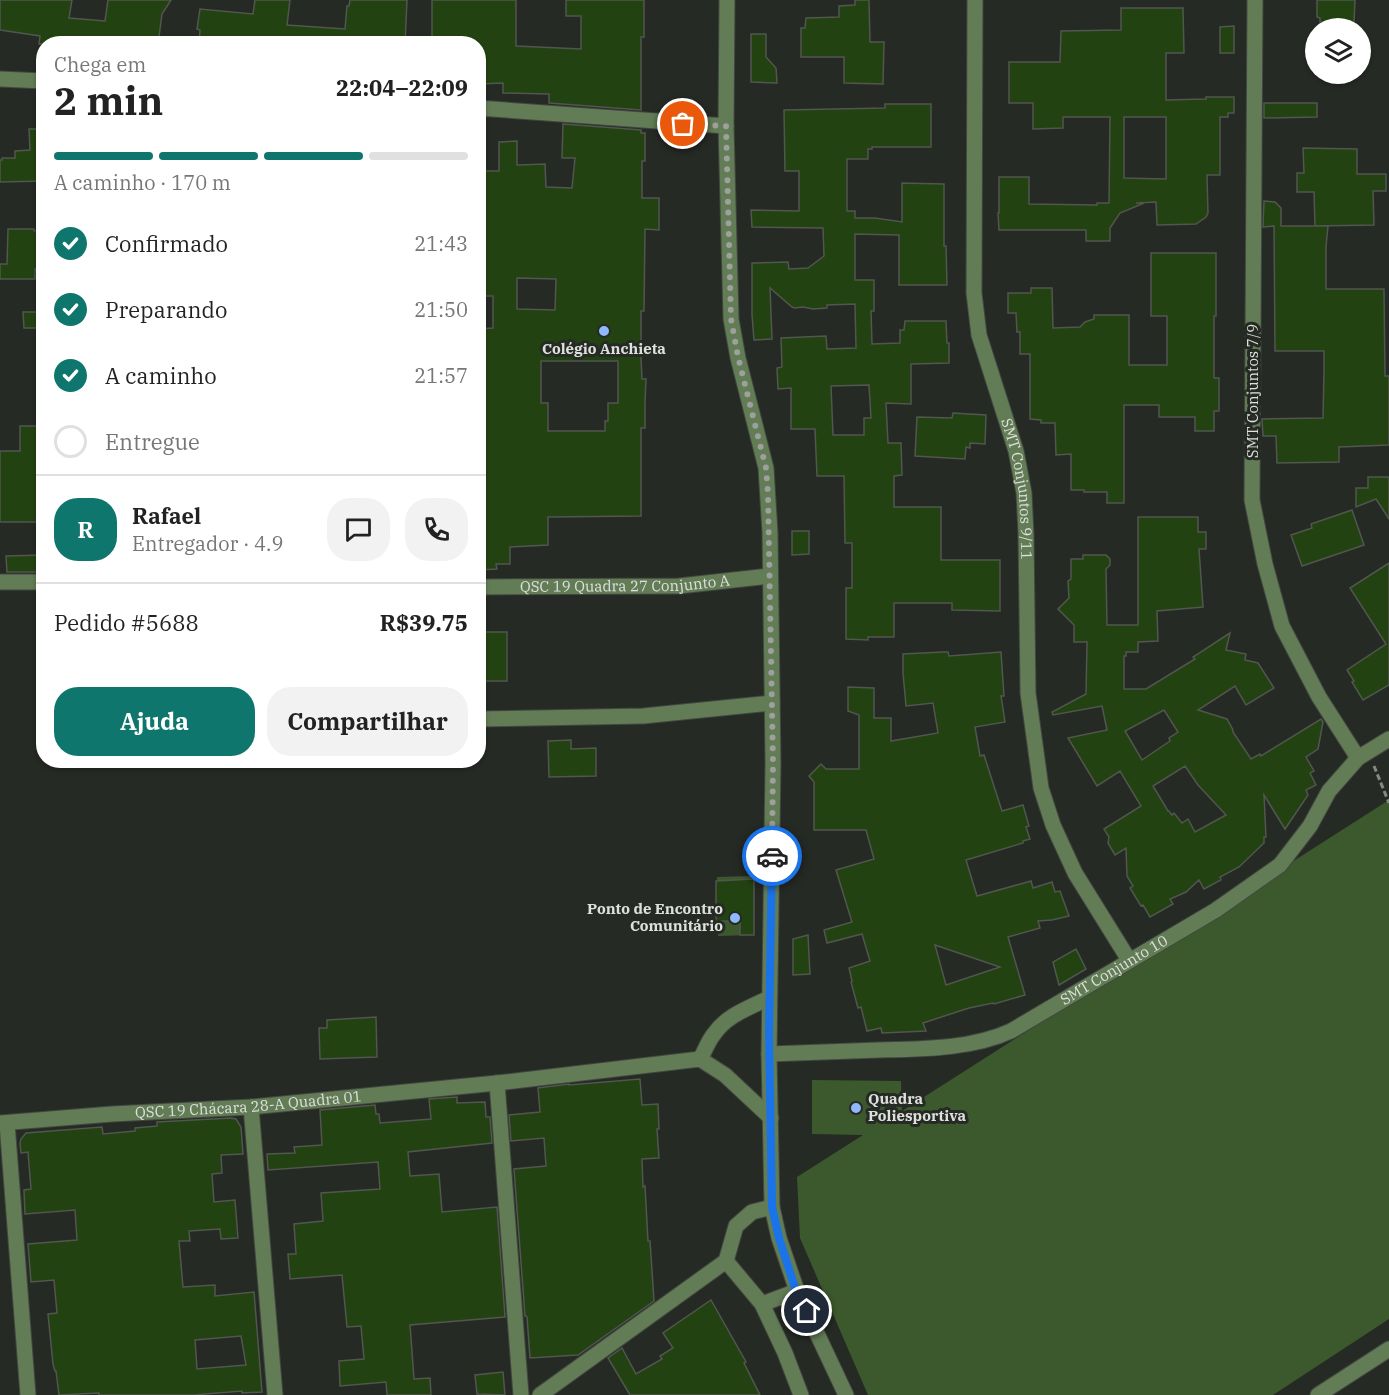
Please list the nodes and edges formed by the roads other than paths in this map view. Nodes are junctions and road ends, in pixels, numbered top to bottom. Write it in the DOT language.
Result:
graph roads {
  1 [pos="727,0"];
  2 [pos="975,0"];
  3 [pos="1255,0"];
  4 [pos="0,79"];
  5 [pos="36,81"];
  6 [pos="486,109"];
  7 [pos="726,126"];
  8 [pos="770,576"];
  9 [pos="0,582"];
  10 [pos="36,582"];
  11 [pos="486,586"];
  12 [pos="772,703"];
  13 [pos="486,719"];
  14 [pos="1389,740"];
  15 [pos="1363,755"];
  16 [pos="1129,960"];
  17 [pos="769,998"];
  18 [pos="769,1054"];
  19 [pos="700,1059"];
  20 [pos="497,1083"];
  21 [pos="251,1107"];
  22 [pos="771,1118"];
  23 [pos="3,1123"];
  24 [pos="772,1207"];
  25 [pos="726,1262"];
  26 [pos="796,1291"];
  27 [pos="762,1304"];
  28 [pos="1389,1348"];
  29 [pos="28,1395"];
  30 [pos="275,1395"];
  31 [pos="521,1395"];
  32 [pos="540,1395"];
  33 [pos="801,1395"];
  34 [pos="846,1395"];
  35 [pos="1318,1395"];
  1 -- 7 [label="street"];
  2 -- 16 [label="street, SMT Conjuntos 9/11"];
  3 -- 15 [label="street, SMT Conjuntos 7/9"];
  4 -- 5 [label="street"];
  6 -- 7 [label="street"];
  7 -- 8 [label="street"];
  8 -- 11 [label="street, QSC 19 Quadra 27 Conjunto A"];
  8 -- 12 [label="street"];
  9 -- 10 [label="street"];
  12 -- 13 [label="street"];
  12 -- 17 [label="street"];
  14 -- 15 [label="street, SMT Conjunto 10"];
  15 -- 16 [label="street, SMT Conjunto 10"];
  16 -- 18 [label="street, SMT Conjunto 10"];
  17 -- 18 [label="street"];
  17 -- 19 [label="street"];
  18 -- 22 [label="street"];
  19 -- 20 [label="street, QSC 19 Chácara 28-A Quadra 01"];
  19 -- 22 [label="street"];
  20 -- 21 [label="street, QSC 19 Chácara 28-A Quadra 01"];
  20 -- 31 [label="street"];
  21 -- 23 [label="street, QSC 19 Chácara 28-A Quadra 01"];
  21 -- 30 [label="street"];
  22 -- 24 [label="street"];
  23 -- 29 [label="street"];
  24 -- 25 [label="street"];
  24 -- 26 [label="street"];
  25 -- 27 [label="street"];
  25 -- 32 [label="street"];
  26 -- 27 [label="street"];
  26 -- 34 [label="street"];
  27 -- 33 [label="street"];
  28 -- 35 [label="street"];
}
